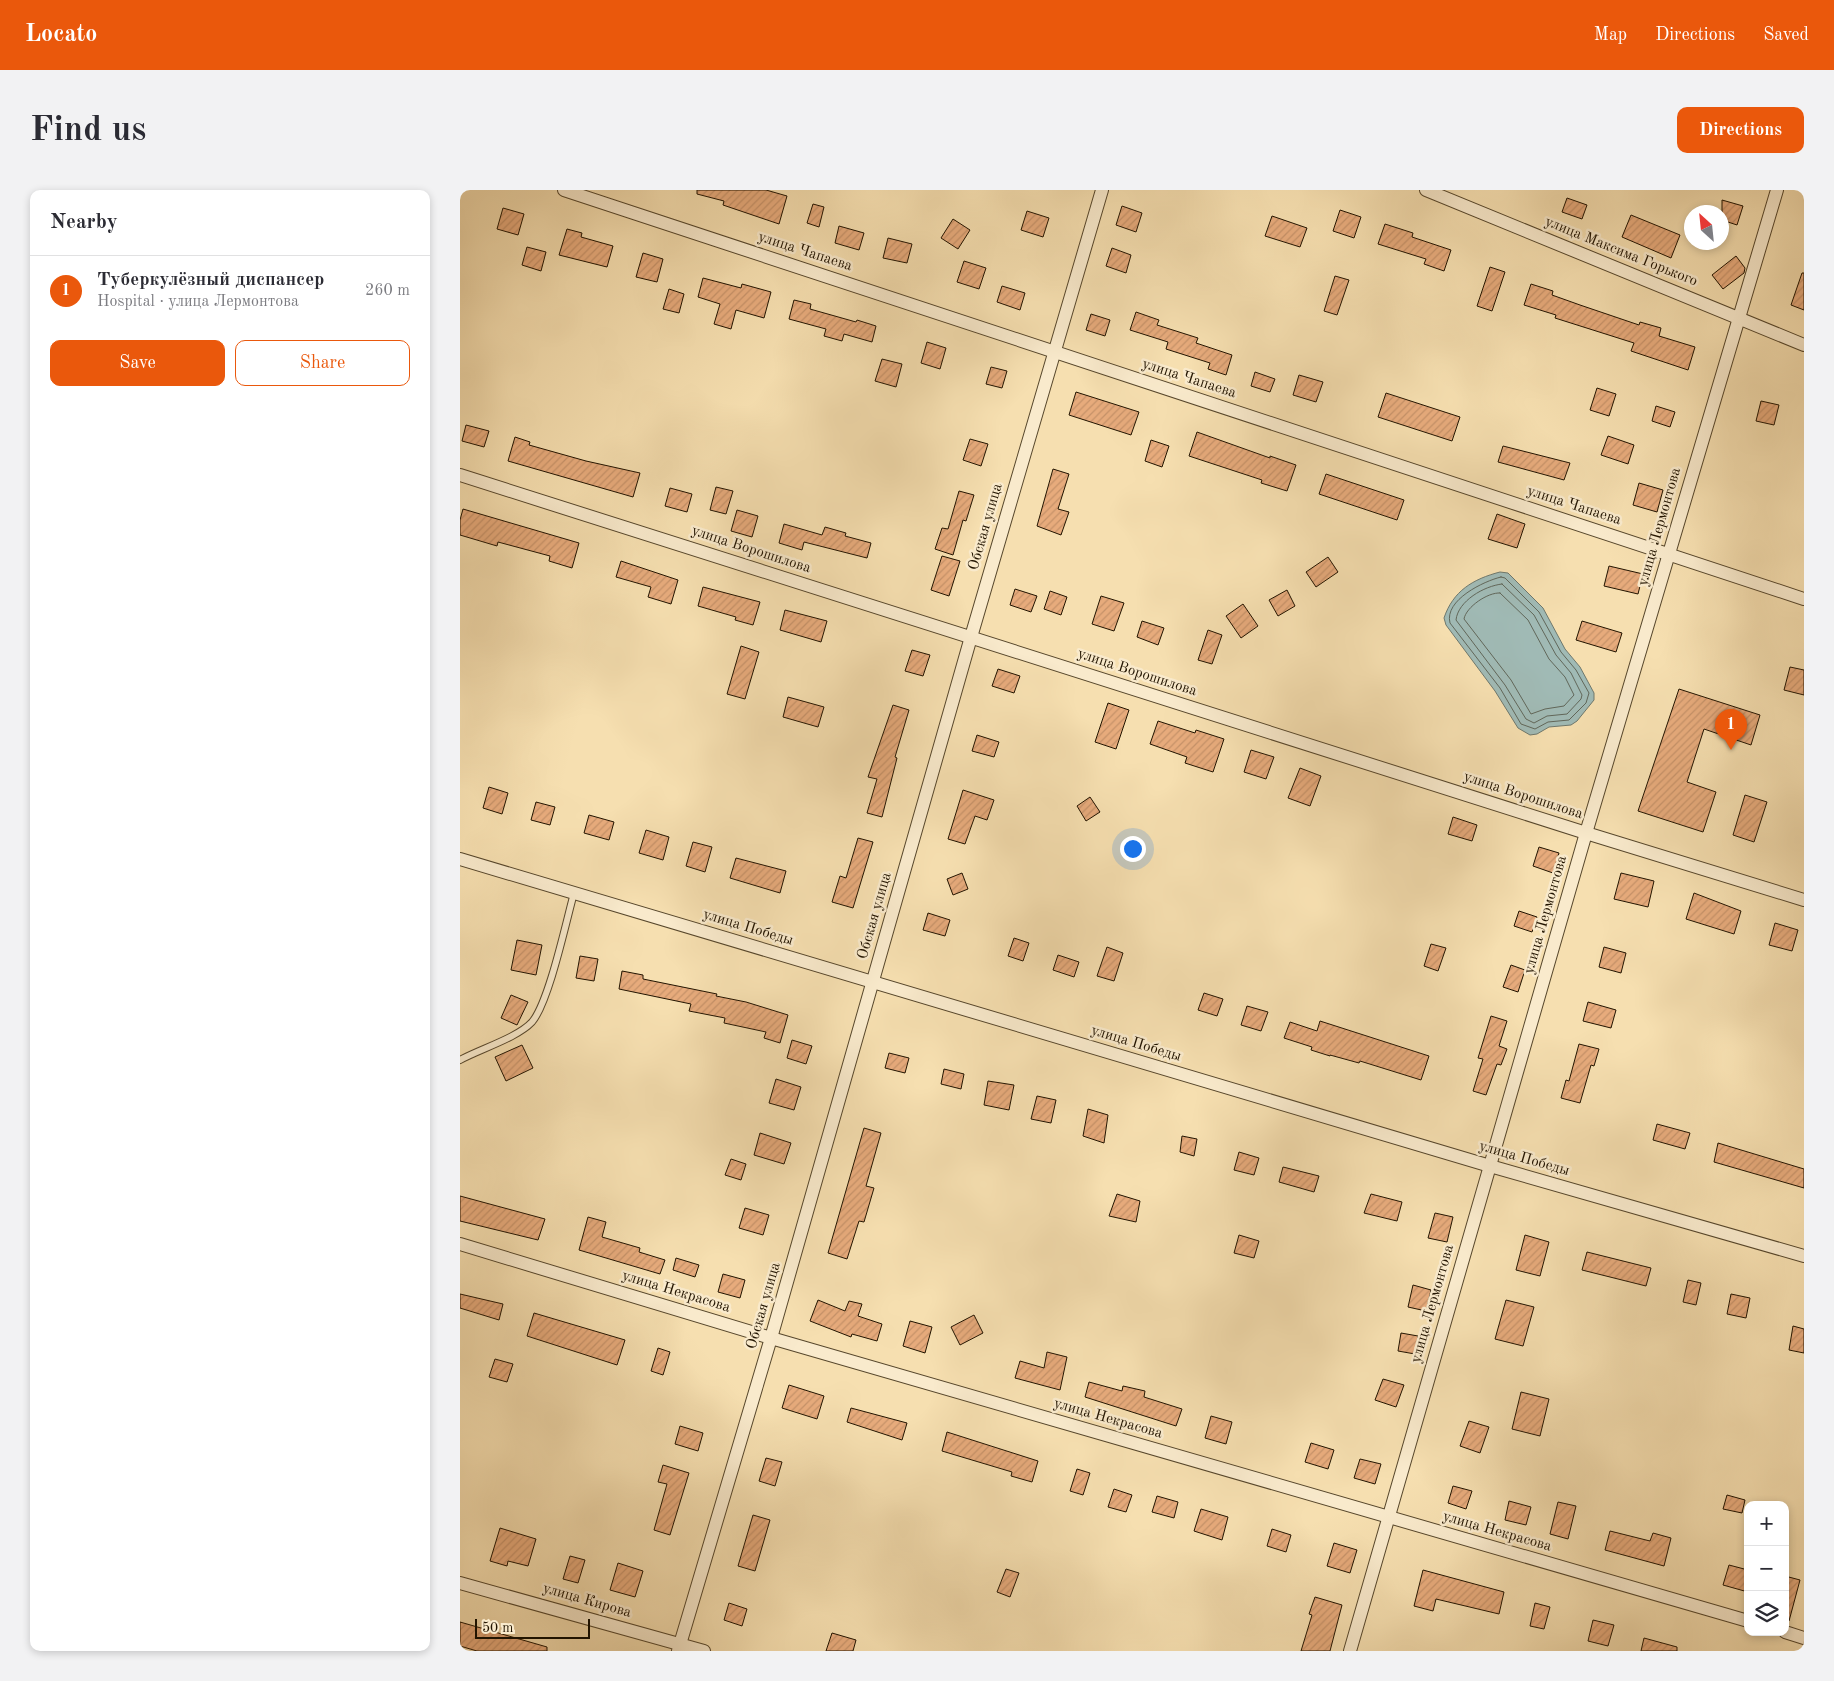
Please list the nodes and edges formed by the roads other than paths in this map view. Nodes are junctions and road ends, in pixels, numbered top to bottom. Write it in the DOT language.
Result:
graph roads {
  1 [pos="564,190"];
  2 [pos="1102,190"];
  3 [pos="1426,190"];
  4 [pos="1776,190"];
  5 [pos="1739,317"];
  6 [pos="1804,345"];
  7 [pos="1055,352"];
  8 [pos="460,475"];
  9 [pos="1669,555"];
  10 [pos="1804,599"];
  11 [pos="971,637"];
  12 [pos="1586,833"];
  13 [pos="460,859"];
  14 [pos="574,893"];
  15 [pos="1804,900"];
  16 [pos="873,982"];
  17 [pos="460,1060"];
  18 [pos="1490,1166"];
  19 [pos="460,1244"];
  20 [pos="1804,1256"];
  21 [pos="772,1338"];
  22 [pos="1388,1517"];
  23 [pos="460,1582"];
  24 [pos="1744,1620"];
  25 [pos="1789,1633"];
  26 [pos="1804,1638"];
  27 [pos="679,1647"];
  28 [pos="704,1651"];
  29 [pos="1350,1651"];
  1 -- 7 [label="street, улица Чапаева"];
  2 -- 7 [label="street, Обская улица"];
  3 -- 5 [label="street, улица Максима Горького"];
  4 -- 5 [label="street, улица Лермонтова"];
  5 -- 6 [label="street, улица Максима Горького"];
  5 -- 9 [label="street, улица Лермонтова"];
  7 -- 9 [label="street, улица Чапаева"];
  7 -- 11 [label="street, Обская улица"];
  8 -- 11 [label="street, улица Ворошилова"];
  9 -- 10 [label="street, улица Чапаева"];
  9 -- 12 [label="street, улица Лермонтова"];
  11 -- 12 [label="street, улица Ворошилова"];
  11 -- 16 [label="street, Обская улица"];
  12 -- 15 [label="street, улица Ворошилова"];
  12 -- 18 [label="street, улица Лермонтова"];
  13 -- 14 [label="street, улица Победы"];
  14 -- 16 [label="street, улица Победы"];
  14 -- 17 [label="lane"];
  16 -- 18 [label="street, улица Победы"];
  16 -- 21 [label="street, Обская улица"];
  18 -- 20 [label="street, улица Победы"];
  18 -- 22 [label="street, улица Лермонтова"];
  19 -- 21 [label="street, улица Некрасова"];
  21 -- 22 [label="street, улица Некрасова"];
  21 -- 27 [label="street, Обская улица"];
  22 -- 24 [label="street, улица Некрасова"];
  22 -- 29 [label="street, улица Лермонтова"];
  23 -- 27 [label="street, улица Кирова"];
  25 -- 26 [label="street"];
  27 -- 28 [label="street, улица Кирова"];
}
